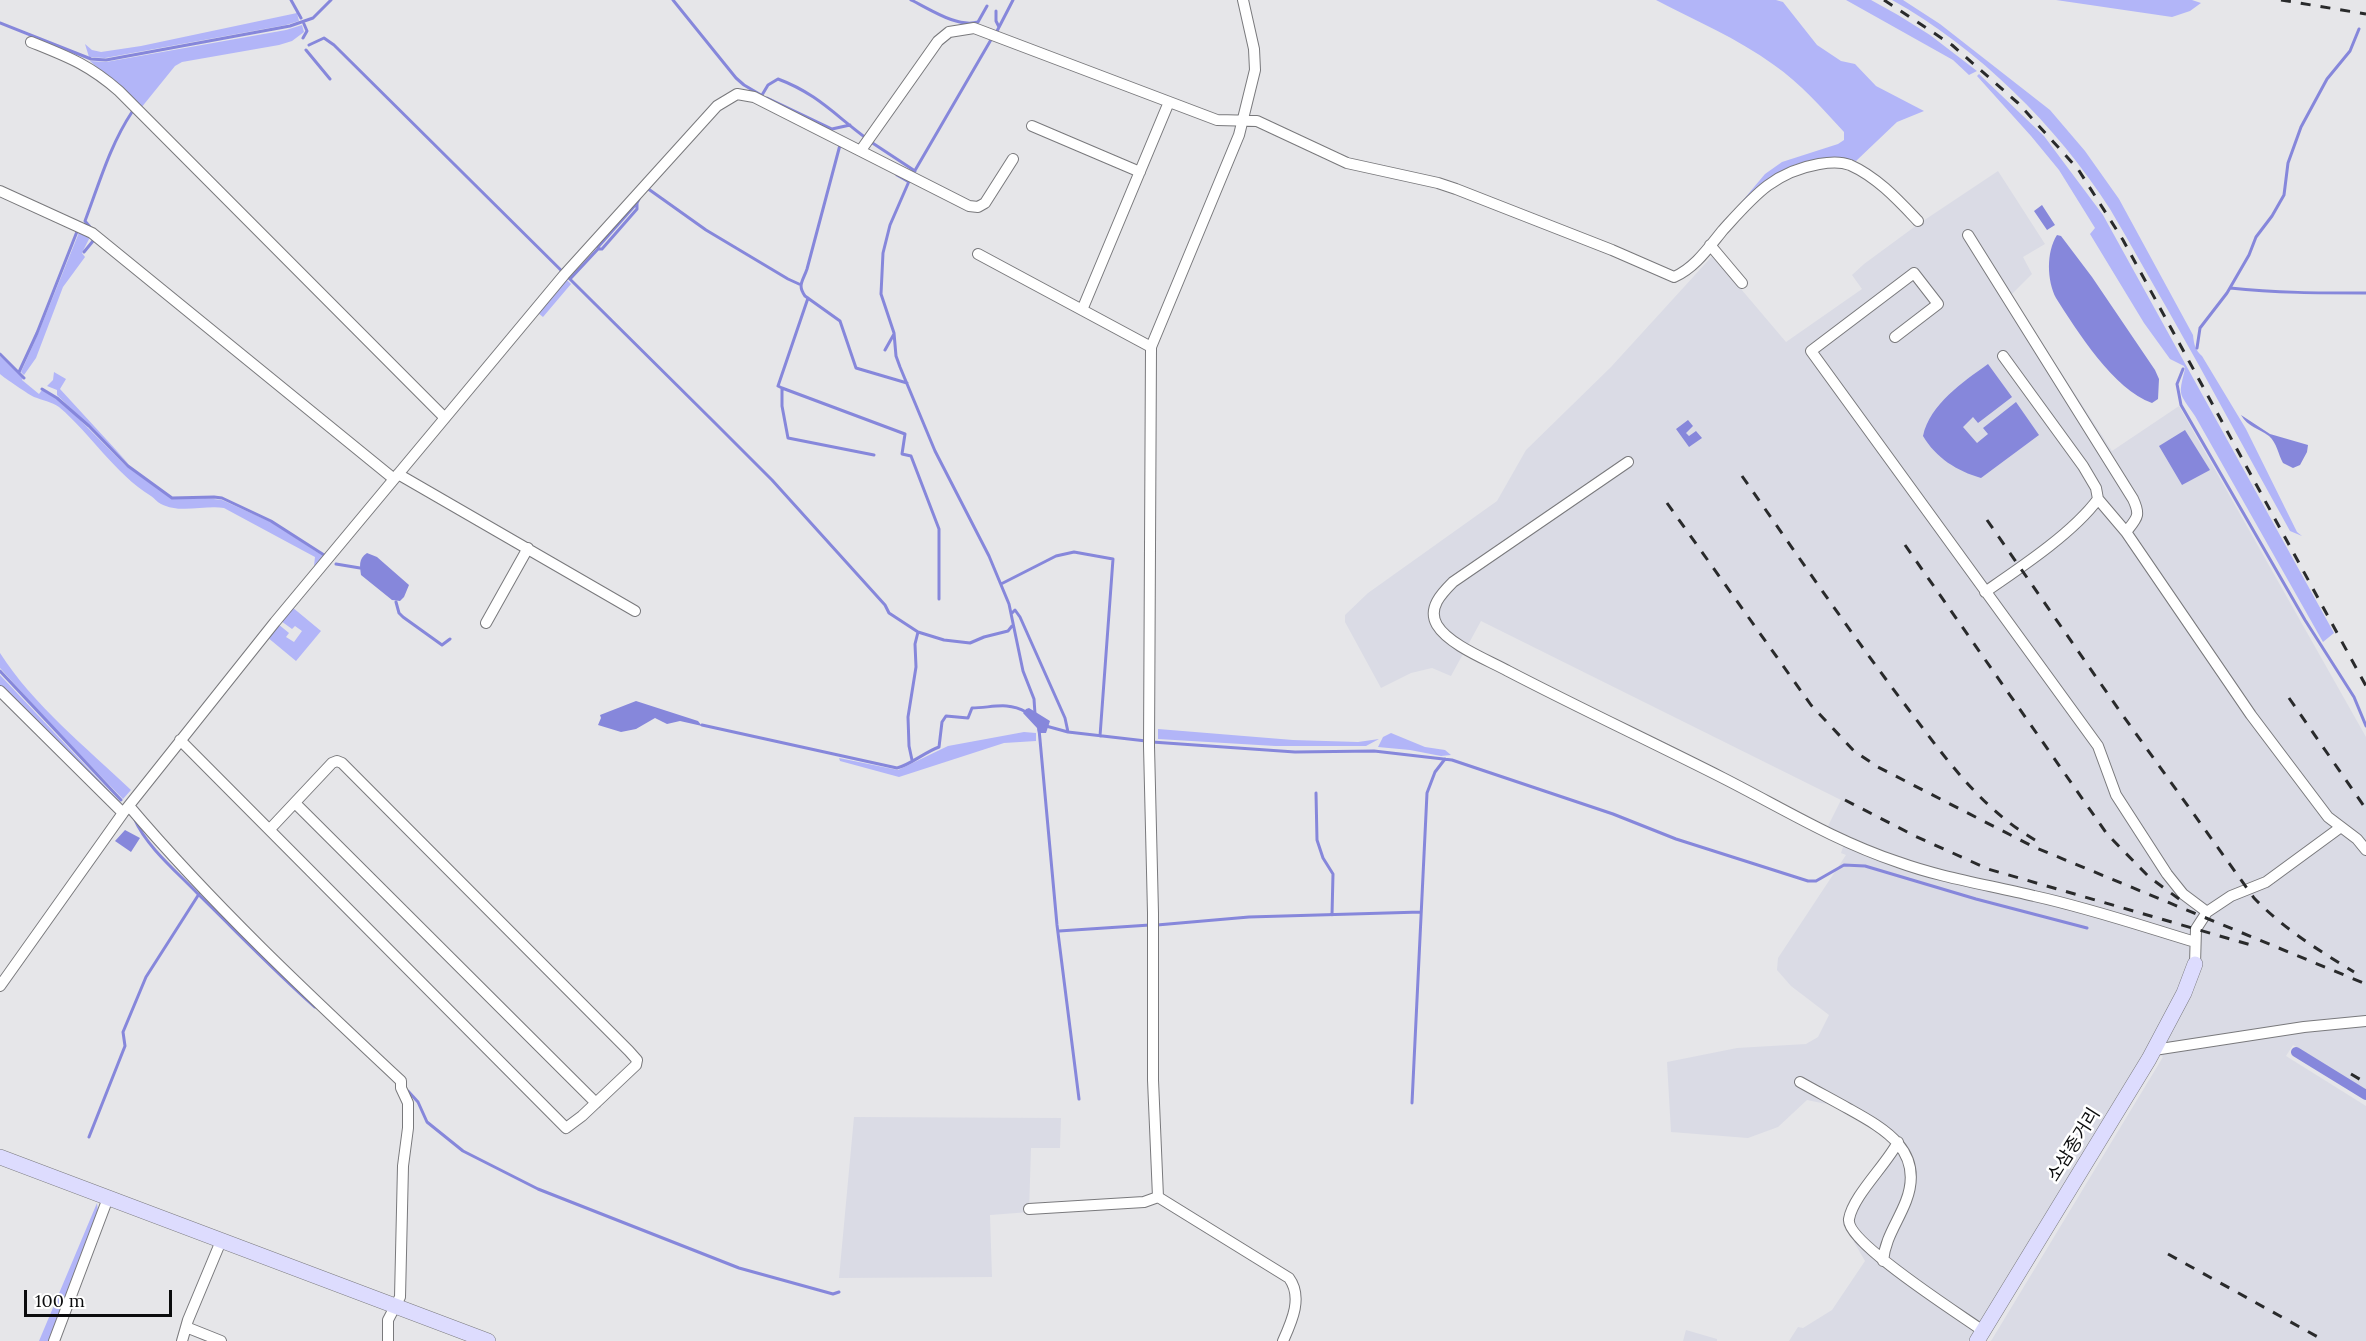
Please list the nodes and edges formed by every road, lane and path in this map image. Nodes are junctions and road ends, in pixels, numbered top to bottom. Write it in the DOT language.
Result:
graph roads {
  1 [pos="1243,0"];
  2 [pos="31,42"];
  3 [pos="1169,102"];
  4 [pos="1242,120"];
  5 [pos="1032,126"];
  6 [pos="861,150"];
  7 [pos="1013,159"];
  8 [pos="1140,172"];
  9 [pos="0,191"];
  10 [pos="1918,220"];
  11 [pos="1968,234"];
  12 [pos="1710,245"];
  13 [pos="978,254"];
  14 [pos="1742,283"];
  15 [pos="1082,310"];
  16 [pos="1895,337"];
  17 [pos="1151,347"];
  18 [pos="2003,356"];
  19 [pos="445,418"];
  20 [pos="1628,462"];
  21 [pos="396,476"];
  22 [pos="2098,499"];
  23 [pos="2126,532"];
  24 [pos="528,548"];
  25 [pos="1985,592"];
  26 [pos="635,611"];
  27 [pos="486,623"];
  28 [pos="0,691"];
  29 [pos="180,741"];
  30 [pos="295,803"];
  31 [pos="126,810"];
  32 [pos="2341,827"];
  33 [pos="270,829"];
  34 [pos="2366,850"];
  35 [pos="2207,912"];
  36 [pos="2195,942"];
  37 [pos="2195,964"];
  38 [pos="0,986"];
  39 [pos="2366,1021"];
  40 [pos="2154,1050"];
  41 [pos="1800,1082"];
  42 [pos="596,1103"];
  43 [pos="1898,1142"];
  44 [pos="0,1157"];
  45 [pos="1158,1197"];
  46 [pos="108,1198"];
  47 [pos="1029,1209"];
  48 [pos="221,1241"];
  49 [pos="1883,1261"];
  50 [pos="396,1307"];
  51 [pos="186,1327"];
  52 [pos="1980,1336"];
  53 [pos="54,1341"];
  54 [pos="182,1341"];
  55 [pos="221,1341"];
  56 [pos="388,1341"];
  57 [pos="488,1341"];
  58 [pos="1283,1341"];
  1 -- 4 [label="street"];
  2 -- 19 [label="street"];
  3 -- 4 [label="street"];
  3 -- 6 [label="street"];
  3 -- 8 [label="street"];
  4 -- 12 [label="street"];
  4 -- 17 [label="street"];
  5 -- 8 [label="street"];
  6 -- 7 [label="street"];
  6 -- 19 [label="street"];
  8 -- 15 [label="street"];
  9 -- 21 [label="street"];
  10 -- 12 [label="street"];
  11 -- 23 [label="street"];
  12 -- 14 [label="street"];
  13 -- 15 [label="street"];
  15 -- 17 [label="street"];
  16 -- 25 [label="street"];
  17 -- 45 [label="street"];
  18 -- 22 [label="street"];
  19 -- 21 [label="street"];
  20 -- 36 [label="street"];
  21 -- 24 [label="street"];
  21 -- 29 [label="street"];
  22 -- 23 [label="street"];
  22 -- 25 [label="street"];
  23 -- 32 [label="street"];
  24 -- 26 [label="street"];
  24 -- 27 [label="street"];
  25 -- 35 [label="street"];
  28 -- 31 [label="street"];
  29 -- 31 [label="street"];
  29 -- 33 [label="street"];
  30 -- 33 [label="street"];
  30 -- 42 [label="street"];
  30 -- 42 [label="street"];
  31 -- 38 [label="street"];
  31 -- 50 [label="street"];
  32 -- 34 [label="street"];
  32 -- 35 [label="street"];
  33 -- 42 [label="street"];
  35 -- 36 [label="street"];
  36 -- 37 [label="street"];
  37 -- 40 [label="main road, 소삼종거리"];
  39 -- 40 [label="street"];
  40 -- 52 [label="main road, 소삼종거리"];
  41 -- 43 [label="street"];
  43 -- 49 [label="street"];
  43 -- 49 [label="street"];
  44 -- 46 [label="main road"];
  45 -- 47 [label="street"];
  45 -- 58 [label="street"];
  46 -- 48 [label="main road"];
  46 -- 53 [label="street"];
  48 -- 50 [label="main road"];
  48 -- 51 [label="street"];
  49 -- 52 [label="street"];
  50 -- 56 [label="street"];
  50 -- 57 [label="main road"];
  51 -- 54 [label="street"];
  51 -- 55 [label="street"];
}
